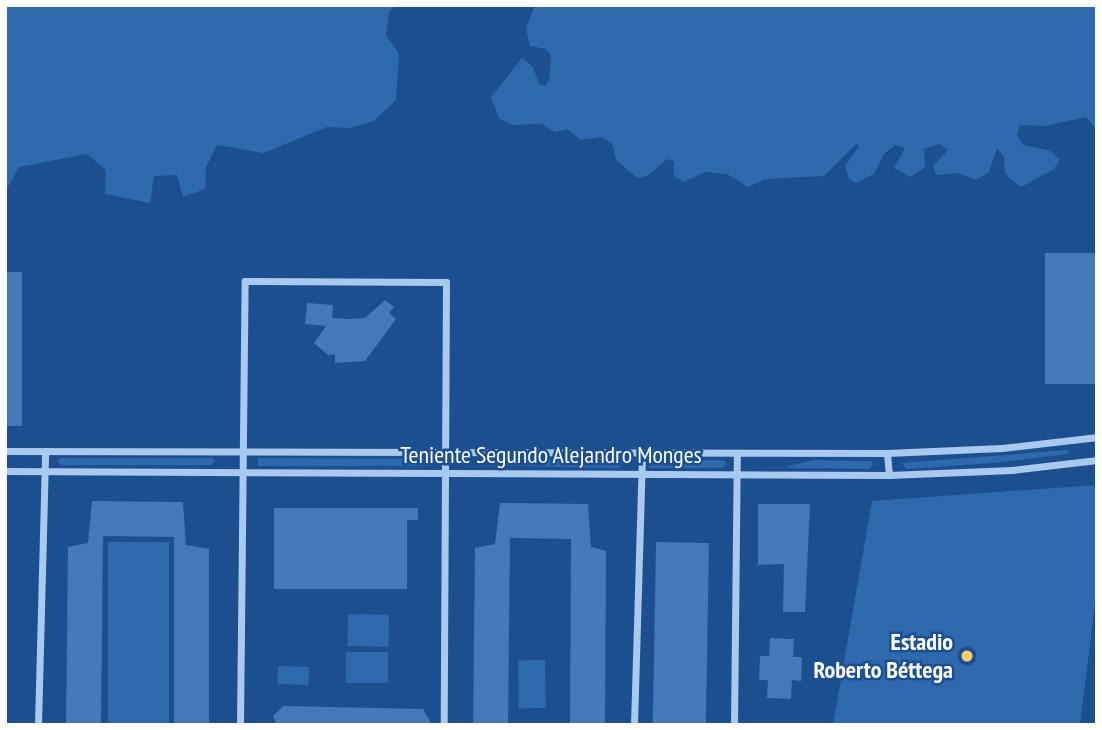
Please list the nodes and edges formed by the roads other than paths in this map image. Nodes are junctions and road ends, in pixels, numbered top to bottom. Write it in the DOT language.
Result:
graph roads {
  1 [pos="1097,437"];
  2 [pos="5,451"];
  3 [pos="45,451"];
  4 [pos="240,451"];
  5 [pos="442,452"];
  6 [pos="642,452"];
  7 [pos="737,453"];
  8 [pos="887,453"];
  9 [pos="1097,460"];
  10 [pos="5,471"];
  11 [pos="45,472"];
  12 [pos="240,472"];
  13 [pos="442,474"];
  14 [pos="641,474"];
  15 [pos="739,475"];
  16 [pos="889,475"];
  17 [pos="38,725"];
  18 [pos="240,725"];
  19 [pos="444,725"];
  20 [pos="634,725"];
  21 [pos="734,725"];
  1 -- 8 [label="street, Teniente Segundo Alejandro Monges"];
  2 -- 3 [label="street, Teniente Segundo Alejandro Monges"];
  3 -- 4 [label="street, Teniente Segundo Alejandro Monges"];
  3 -- 11 [label="street"];
  4 -- 5 [label="street, Teniente Segundo Alejandro Monges"];
  4 -- 5 [label="street"];
  4 -- 12 [label="street"];
  5 -- 6 [label="street, Teniente Segundo Alejandro Monges"];
  5 -- 13 [label="street"];
  6 -- 7 [label="street, Teniente Segundo Alejandro Monges"];
  6 -- 14 [label="street"];
  7 -- 8 [label="street, Teniente Segundo Alejandro Monges"];
  7 -- 15 [label="street"];
  8 -- 16 [label="street"];
  9 -- 16 [label="street, Teniente Segundo Alejandro Monges"];
  10 -- 11 [label="street, Teniente Segundo Alejandro Monges"];
  11 -- 12 [label="street, Teniente Segundo Alejandro Monges"];
  11 -- 17 [label="street"];
  12 -- 13 [label="street, Teniente Segundo Alejandro Monges"];
  12 -- 18 [label="street"];
  13 -- 14 [label="street, Teniente Segundo Alejandro Monges"];
  13 -- 19 [label="street"];
  14 -- 15 [label="street, Teniente Segundo Alejandro Monges"];
  14 -- 20 [label="street"];
  15 -- 16 [label="street, Teniente Segundo Alejandro Monges"];
  15 -- 21 [label="street"];
}
